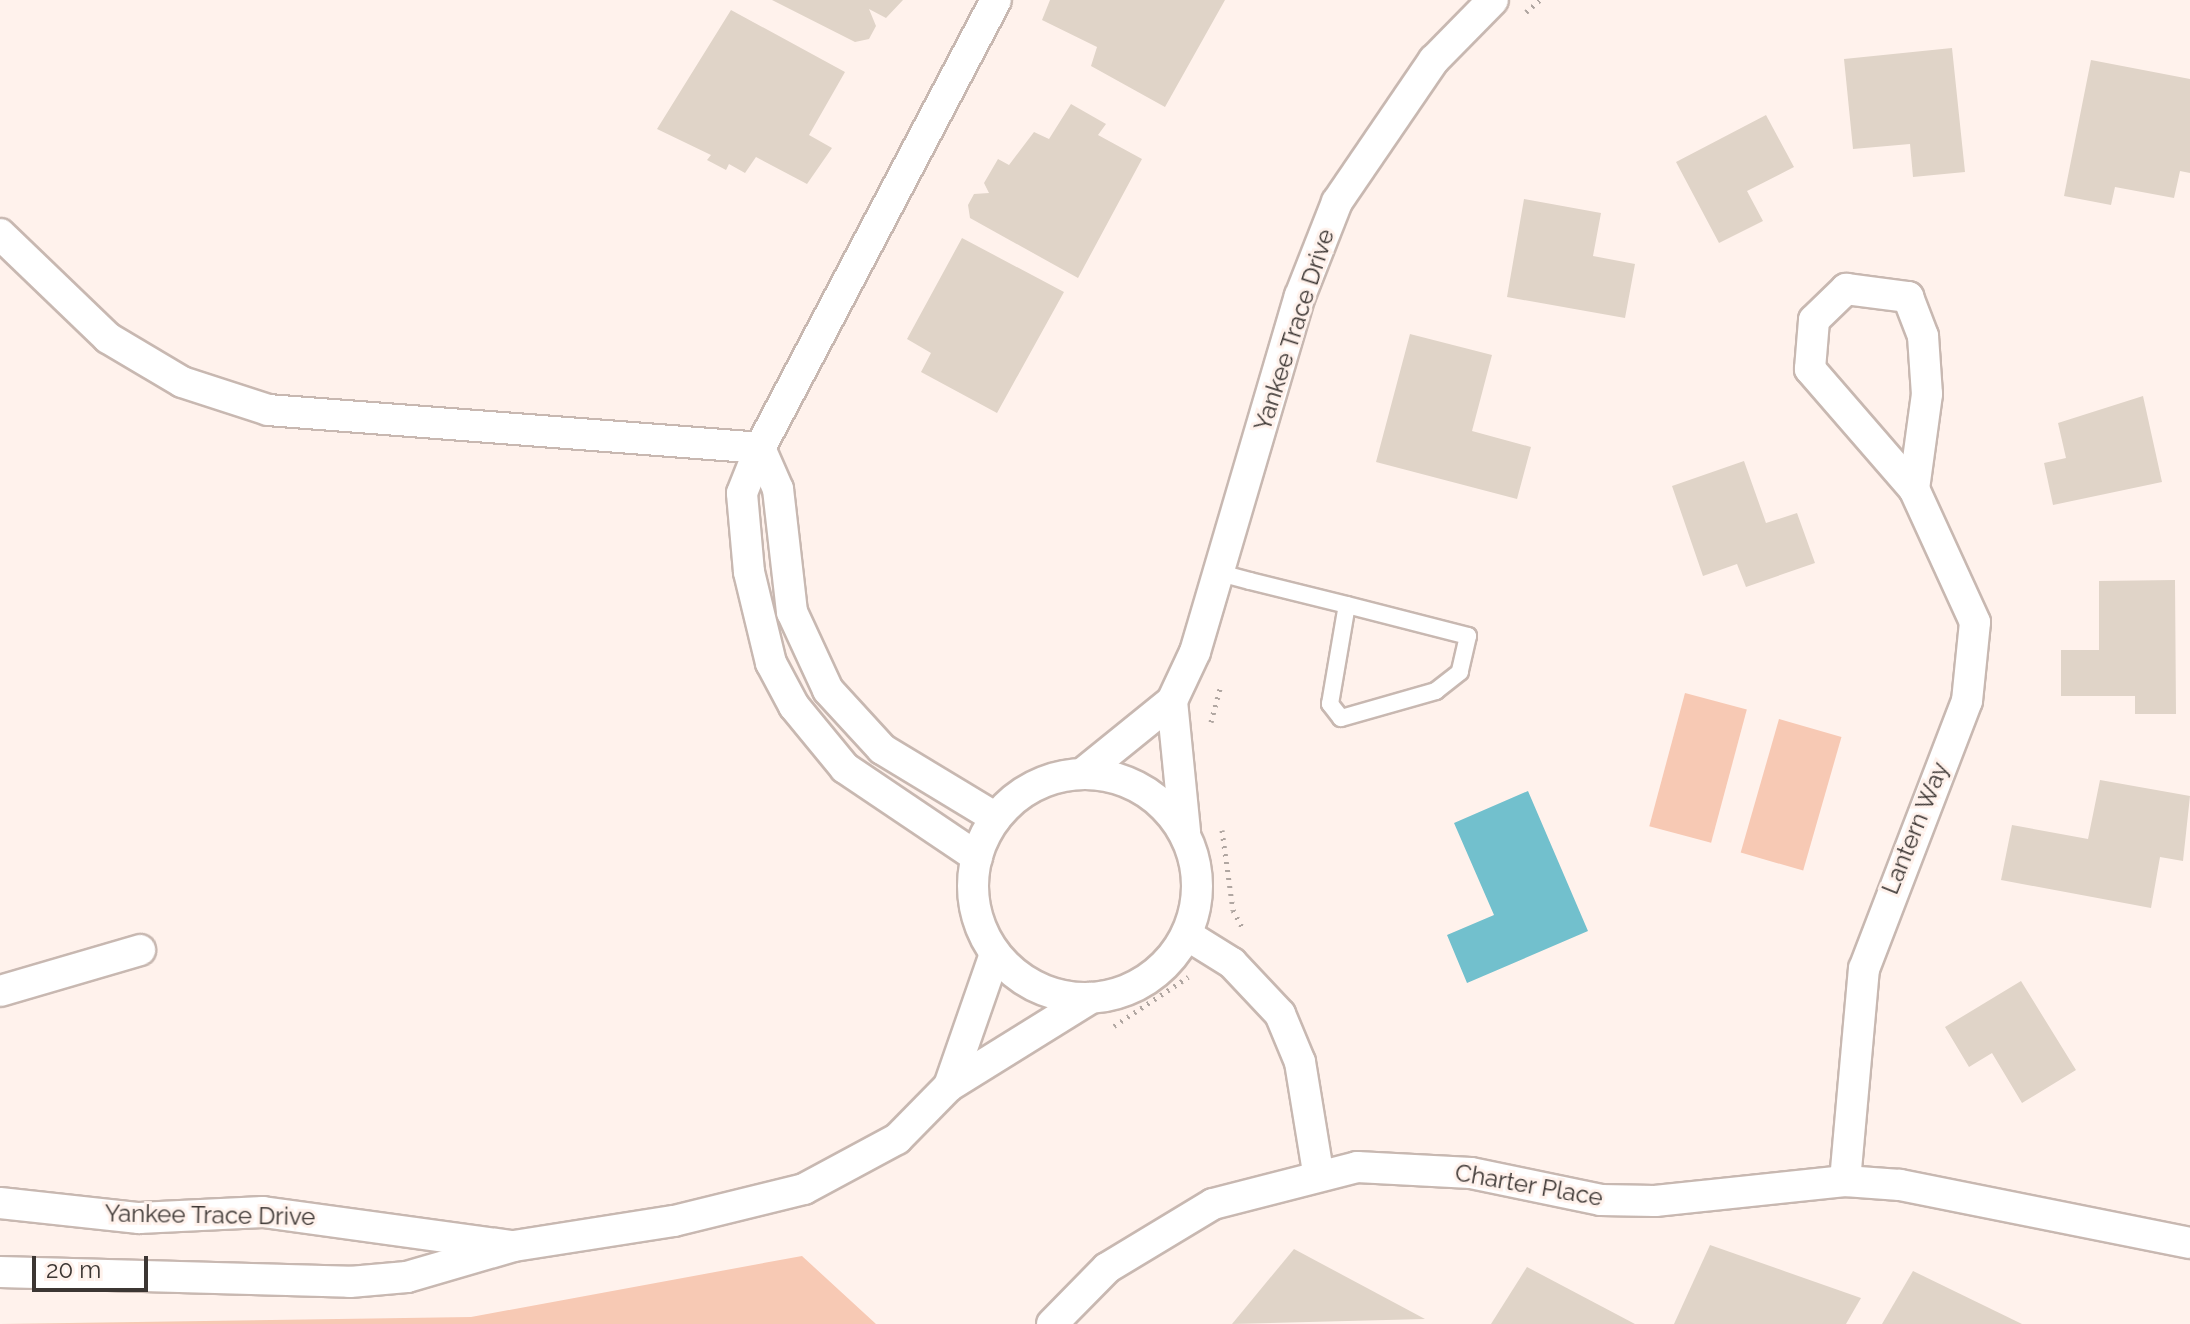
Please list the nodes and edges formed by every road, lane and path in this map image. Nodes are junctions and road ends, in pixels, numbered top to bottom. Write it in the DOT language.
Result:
graph roads {
  1 [pos="996,0"];
  2 [pos="1493,0"];
  3 [pos="1540,0"];
  4 [pos="1517,19"];
  5 [pos="0,234"];
  6 [pos="760,448"];
  7 [pos="1914,489"];
  8 [pos="1220,573"];
  9 [pos="1347,605"];
  10 [pos="1224,672"];
  11 [pos="1172,701"];
  12 [pos="1208,733"];
  13 [pos="1082,774"];
  14 [pos="996,818"];
  15 [pos="1219,818"];
  16 [pos="1185,834"];
  17 [pos="977,857"];
  18 [pos="1251,934"];
  19 [pos="1187,935"];
  20 [pos="140,950"];
  21 [pos="995,954"];
  22 [pos="0,991"];
  23 [pos="1091,998"];
  24 [pos="949,1086"];
  25 [pos="1318,1172"];
  26 [pos="1845,1181"];
  27 [pos="0,1203"];
  28 [pos="2190,1243"];
  29 [pos="514,1246"];
  30 [pos="0,1272"];
  31 [pos="1052,1324"];
  1 -- 6 [label="street"];
  2 -- 8 [label="street, Yankee Trace Drive"];
  3 -- 4 [label="path"];
  5 -- 6 [label="street"];
  6 -- 14 [label="street"];
  6 -- 17 [label="street"];
  7 -- 7 [label="street, Lantern Way"];
  7 -- 26 [label="street, Lantern Way"];
  8 -- 9 [label="lane"];
  8 -- 11 [label="street, Yankee Trace Drive"];
  9 -- 9 [label="lane"];
  10 -- 12 [label="path"];
  11 -- 13 [label="street"];
  11 -- 16 [label="street, Yankee Trace Drive"];
  13 -- 14 [label="street"];
  13 -- 16 [label="street, Yankee Trace Drive"];
  14 -- 17 [label="street"];
  15 -- 18 [label="path"];
  16 -- 19 [label="street, Yankee Trace Drive"];
  17 -- 21 [label="street"];
  19 -- 23 [label="street, Yankee Trace Drive"];
  19 -- 25 [label="street"];
  20 -- 22 [label="street"];
  21 -- 23 [label="street"];
  21 -- 24 [label="street, Yankee Trace Drive"];
  23 -- 24 [label="street, Yankee Trace Drive"];
  24 -- 29 [label="street, Yankee Trace Drive"];
  25 -- 26 [label="street, Charter Place"];
  25 -- 31 [label="street, Charter Place"];
  26 -- 28 [label="street, Charter Place"];
  27 -- 29 [label="street, Yankee Trace Drive"];
  29 -- 30 [label="street, Yankee Trace Drive"];
}
